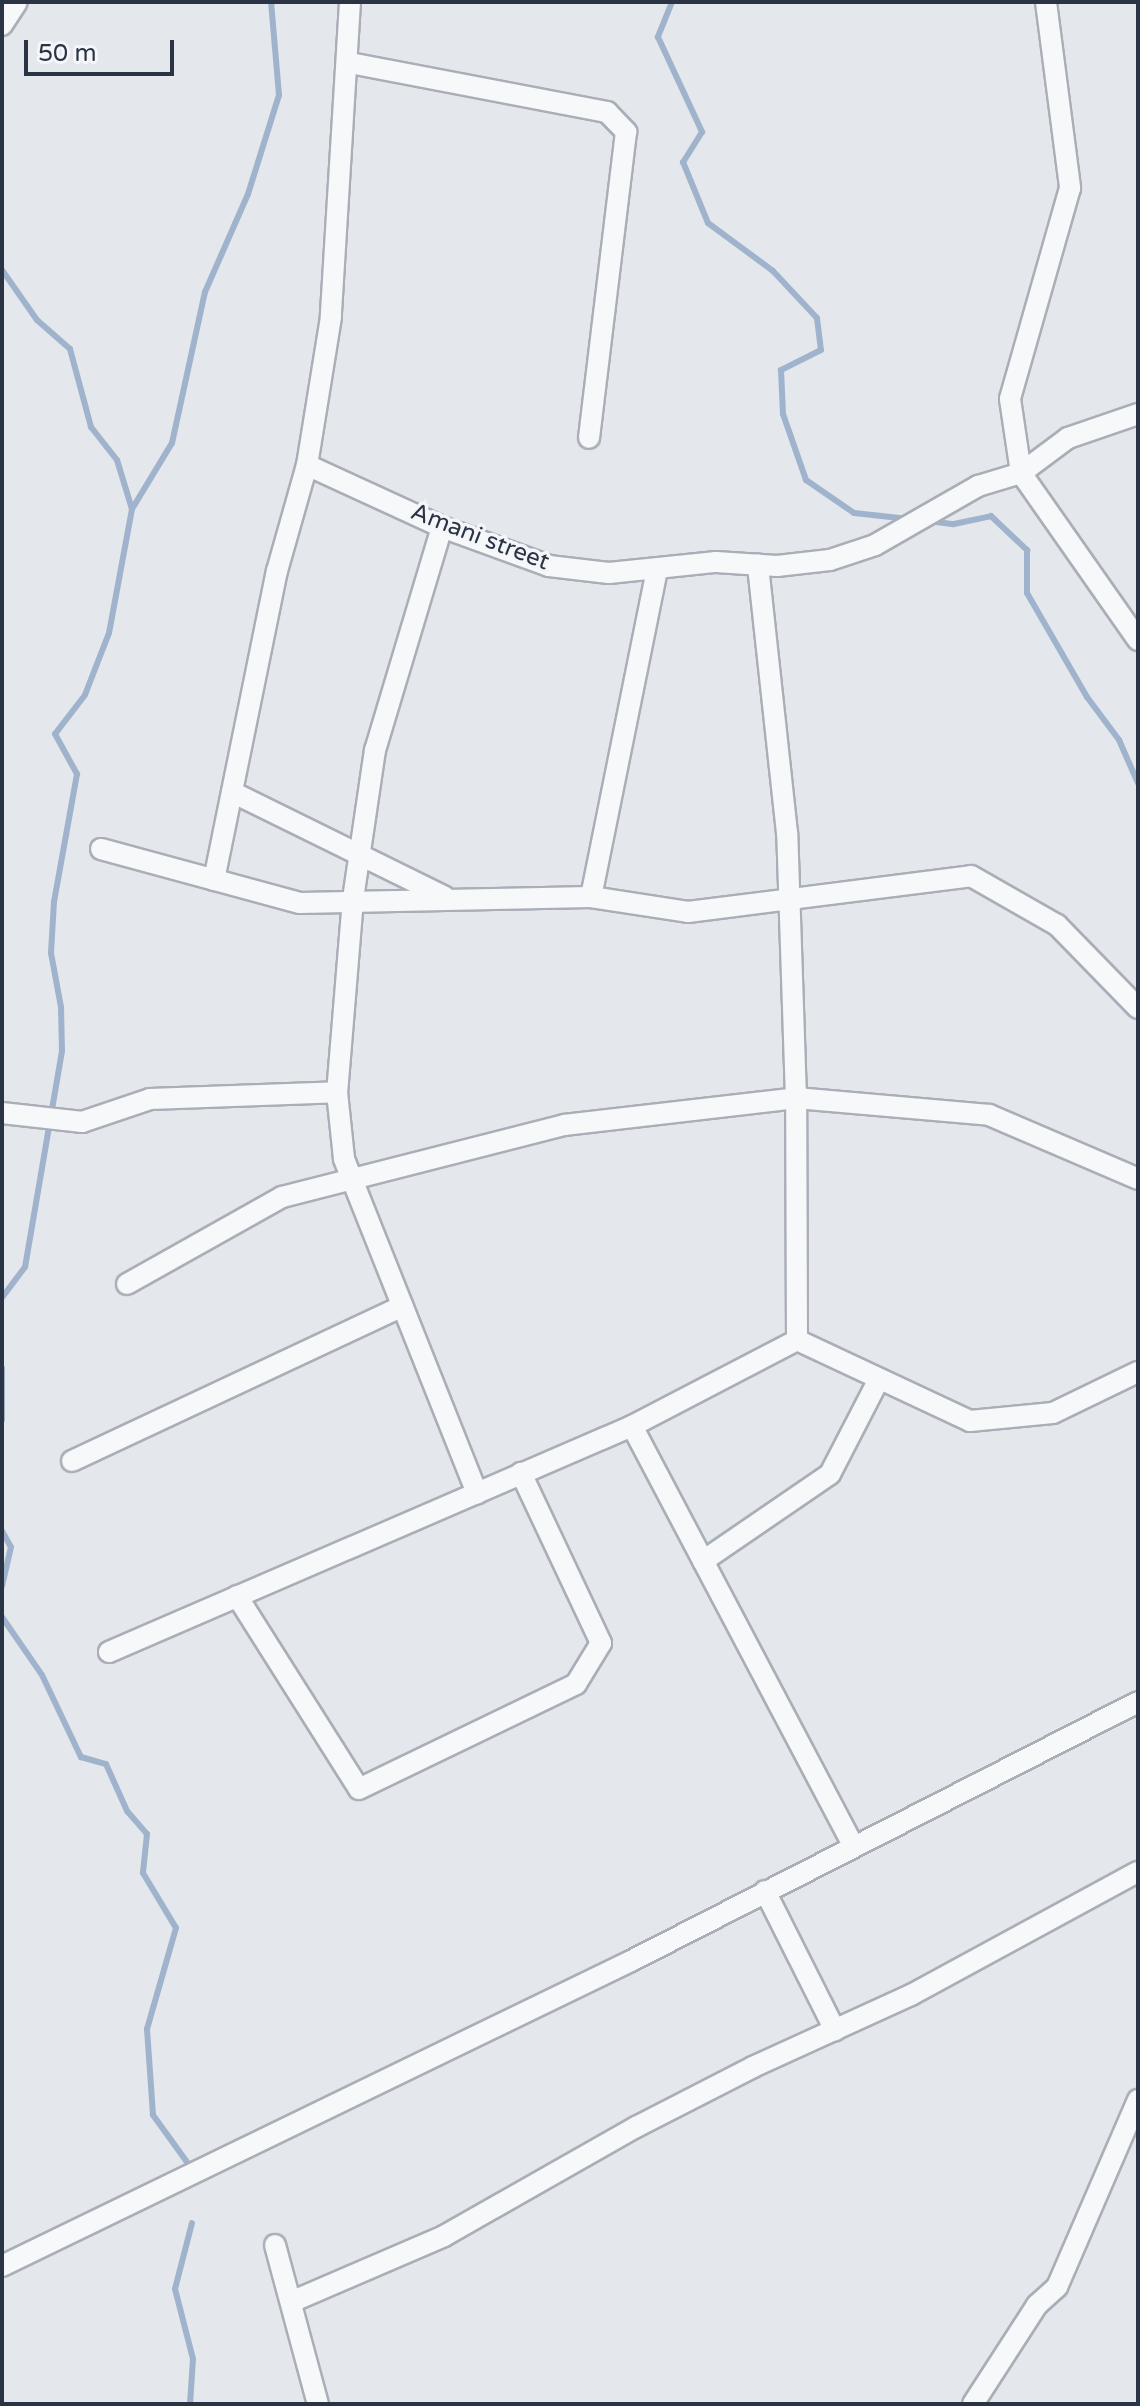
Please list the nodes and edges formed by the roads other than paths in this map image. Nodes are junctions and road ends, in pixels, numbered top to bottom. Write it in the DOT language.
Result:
graph roads {
  1 [pos="17,2"];
  2 [pos="350,2"];
  3 [pos="1046,2"];
  4 [pos="2,25"];
  5 [pos="350,63"];
  6 [pos="1138,414"];
  7 [pos="589,438"];
  8 [pos="307,465"];
  9 [pos="1021,473"];
  10 [pos="442,527"];
  11 [pos="758,565"];
  12 [pos="657,569"];
  13 [pos="1138,640"];
  14 [pos="232,792"];
  15 [pos="101,849"];
  16 [pos="359,855"];
  17 [pos="214,880"];
  18 [pos="591,897"];
  19 [pos="353,899"];
  20 [pos="449,899"];
  21 [pos="789,903"];
  22 [pos="1138,1008"];
  23 [pos="337,1092"];
  24 [pos="796,1098"];
  25 [pos="2,1113"];
  26 [pos="352,1179"];
  27 [pos="1138,1179"];
  28 [pos="127,1284"];
  29 [pos="403,1306"];
  30 [pos="797,1340"];
  31 [pos="1138,1372"];
  32 [pos="879,1379"];
  33 [pos="632,1426"];
  34 [pos="72,1461"];
  35 [pos="521,1473"];
  36 [pos="477,1493"];
  37 [pos="703,1561"];
  38 [pos="237,1596"];
  39 [pos="109,1652"];
  40 [pos="1138,1702"];
  41 [pos="853,1846"];
  42 [pos="1138,1872"];
  43 [pos="765,1891"];
  44 [pos="835,2030"];
  45 [pos="1138,2100"];
  46 [pos="275,2245"];
  47 [pos="2,2266"];
  48 [pos="291,2302"];
  49 [pos="318,2404"];
  50 [pos="973,2404"];
  1 -- 4 [label="street"];
  2 -- 5 [label="street"];
  3 -- 9 [label="street"];
  5 -- 7 [label="street"];
  5 -- 8 [label="street"];
  6 -- 9 [label="street, Amani street"];
  8 -- 10 [label="street, Amani street"];
  8 -- 14 [label="street"];
  9 -- 11 [label="street, Amani street"];
  9 -- 13 [label="street"];
  10 -- 12 [label="street, Amani street"];
  10 -- 16 [label="street"];
  11 -- 12 [label="street, Amani street"];
  11 -- 21 [label="street"];
  12 -- 18 [label="street"];
  14 -- 16 [label="street"];
  14 -- 17 [label="street"];
  15 -- 17 [label="street"];
  16 -- 19 [label="street"];
  16 -- 20 [label="street"];
  17 -- 19 [label="street"];
  18 -- 20 [label="street"];
  18 -- 21 [label="street"];
  19 -- 20 [label="street"];
  19 -- 23 [label="street"];
  21 -- 22 [label="street"];
  21 -- 24 [label="street"];
  23 -- 25 [label="street"];
  23 -- 26 [label="street"];
  24 -- 26 [label="street"];
  24 -- 27 [label="street"];
  24 -- 30 [label="street"];
  26 -- 28 [label="street"];
  26 -- 29 [label="street"];
  29 -- 34 [label="street"];
  29 -- 36 [label="street"];
  30 -- 32 [label="street"];
  30 -- 33 [label="street"];
  31 -- 32 [label="street"];
  32 -- 37 [label="street"];
  33 -- 35 [label="street"];
  33 -- 37 [label="street"];
  35 -- 36 [label="street"];
  35 -- 38 [label="street"];
  36 -- 38 [label="street"];
  37 -- 41 [label="street"];
  38 -- 39 [label="street"];
  40 -- 41 [label="street"];
  41 -- 43 [label="street"];
  42 -- 44 [label="street"];
  43 -- 44 [label="street"];
  43 -- 47 [label="street"];
  44 -- 48 [label="street"];
  45 -- 50 [label="street"];
  46 -- 48 [label="street"];
  48 -- 49 [label="street"];
}
